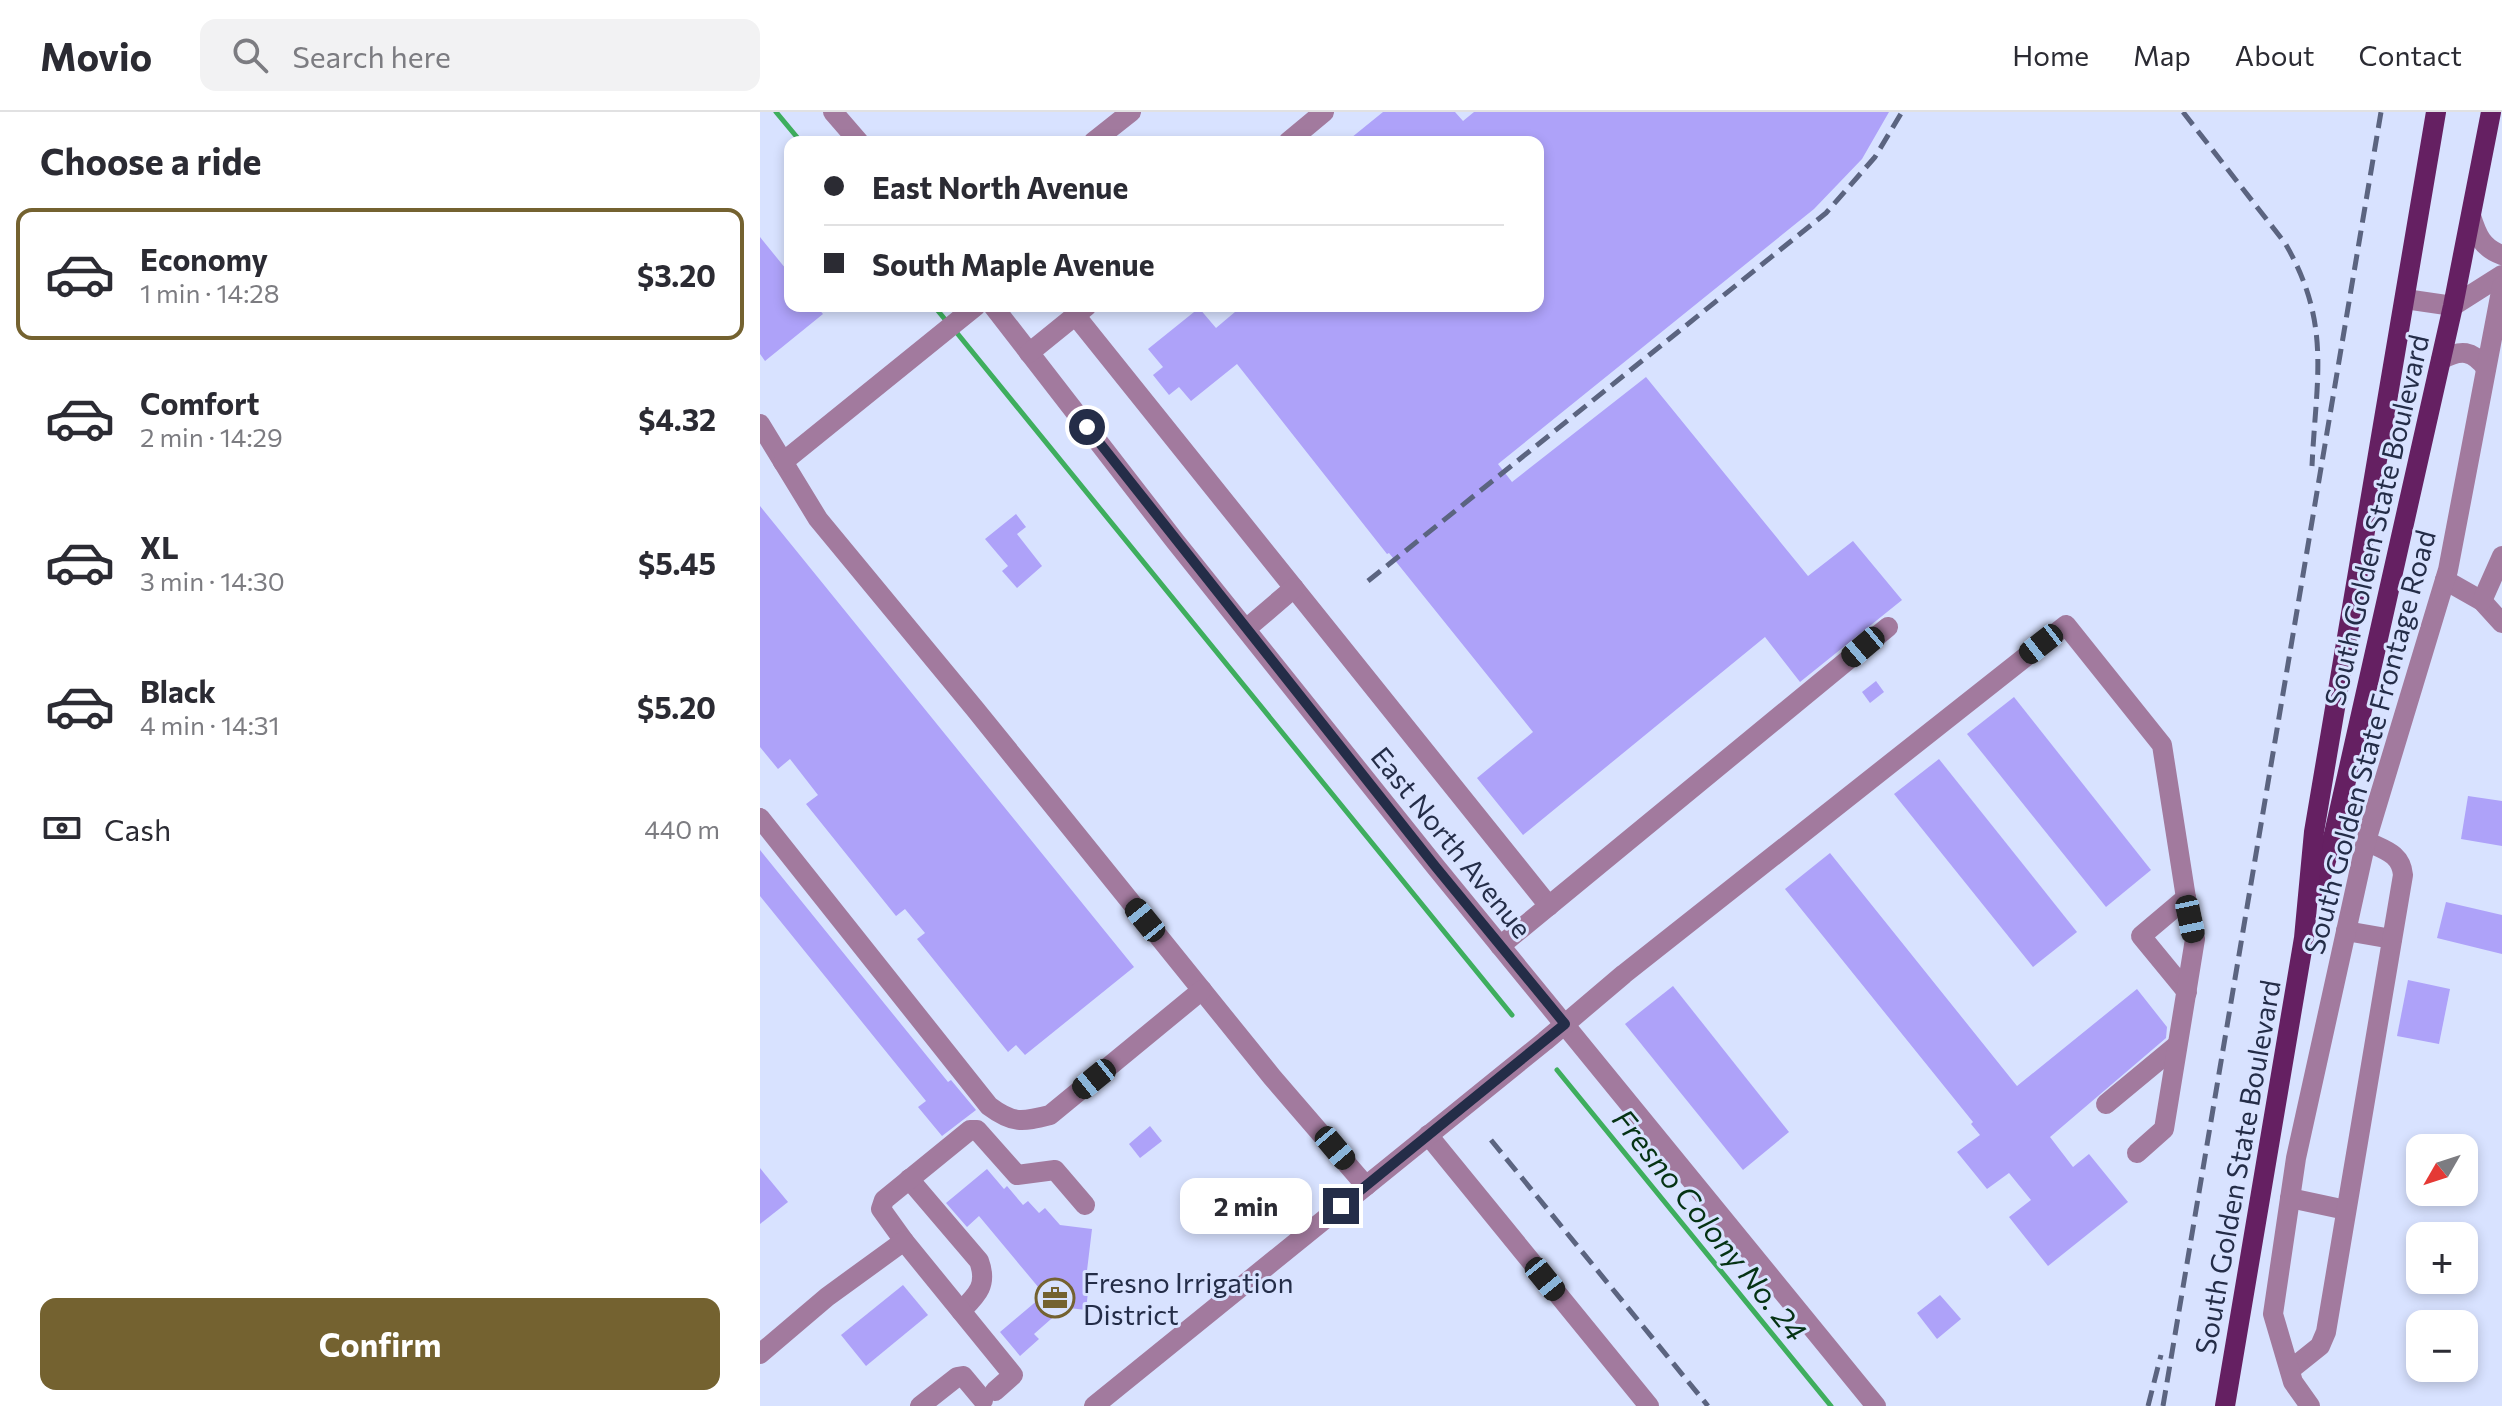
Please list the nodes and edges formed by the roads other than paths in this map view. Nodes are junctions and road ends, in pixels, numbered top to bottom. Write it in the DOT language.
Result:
graph roads {
  1 [pos="833,112"];
  2 [pos="1131,112"];
  3 [pos="1324,112"];
  4 [pos="2436,112"];
  5 [pos="2491,112"];
  6 [pos="854,136"];
  7 [pos="1101,136"];
  8 [pos="1295,136"];
  9 [pos="2471,216"];
  10 [pos="2502,255"];
  11 [pos="2502,275"];
  12 [pos="2502,286"];
  13 [pos="2405,299"];
  14 [pos="2453,306"];
  15 [pos="969,312"];
  16 [pos="998,312"];
  17 [pos="1080,312"];
  18 [pos="1082,312"];
  19 [pos="1029,353"];
  20 [pos="2441,360"];
  21 [pos="2486,368"];
  22 [pos="760,424"];
  23 [pos="783,462"];
  24 [pos="2502,556"];
  25 [pos="2445,580"];
  26 [pos="1294,588"];
  27 [pos="2482,601"];
  28 [pos="2502,623"];
  29 [pos="1888,627"];
  30 [pos="1246,629"];
  31 [pos="760,818"];
  32 [pos="2366,841"];
  33 [pos="2186,898"];
  34 [pos="1549,906"];
  35 [pos="2346,931"];
  36 [pos="2304,938"];
  37 [pos="2392,939"];
  38 [pos="1500,946"];
  39 [pos="1202,990"];
  40 [pos="2187,992"];
  41 [pos="1565,1024"];
  42 [pos="2176,1046"];
  43 [pos="2106,1104"];
  44 [pos="1428,1135"];
  45 [pos="2137,1153"];
  46 [pos="909,1179"];
  47 [pos="1366,1186"];
  48 [pos="2290,1198"];
  49 [pos="1085,1205"];
  50 [pos="2346,1210"];
  51 [pos="904,1241"];
  52 [pos="961,1311"];
  53 [pos="760,1354"];
  54 [pos="2290,1370"];
  55 [pos="990,1401"];
  56 [pos="920,1406"];
  57 [pos="1094,1406"];
  58 [pos="1649,1406"];
  59 [pos="1876,1406"];
  60 [pos="2225,1406"];
  61 [pos="2310,1406"];
  1 -- 6 [label="street"];
  2 -- 7 [label="street"];
  3 -- 8 [label="street"];
  4 -- 13 [label="main road, South Golden State Boulevard"];
  5 -- 9 [label="main road, South Golden State Boulevard"];
  9 -- 10 [label="street"];
  9 -- 14 [label="main road, South Golden State Boulevard"];
  11 -- 14 [label="street"];
  12 -- 21 [label="street, South Golden State Frontage Road"];
  13 -- 14 [label="street"];
  13 -- 36 [label="main road, South Golden State Boulevard"];
  14 -- 20 [label="main road, South Golden State Boulevard"];
  15 -- 23 [label="street"];
  16 -- 19 [label="street, East North Avenue"];
  17 -- 19 [label="street"];
  18 -- 26 [label="street"];
  19 -- 30 [label="street, East North Avenue"];
  20 -- 21 [label="street"];
  20 -- 36 [label="main road, South Golden State Boulevard"];
  21 -- 25 [label="street, South Golden State Frontage Road"];
  22 -- 23 [label="street"];
  23 -- 39 [label="street"];
  24 -- 27 [label="street"];
  25 -- 27 [label="street"];
  25 -- 32 [label="street, South Golden State Frontage Road"];
  26 -- 30 [label="street"];
  26 -- 34 [label="street"];
  27 -- 28 [label="street"];
  29 -- 34 [label="street"];
  30 -- 38 [label="street, East North Avenue"];
  31 -- 39 [label="street"];
  32 -- 35 [label="street, South Golden State Frontage Road"];
  32 -- 37 [label="street"];
  33 -- 40 [label="street"];
  33 -- 40 [label="street"];
  33 -- 41 [label="street"];
  34 -- 38 [label="street"];
  35 -- 37 [label="street"];
  35 -- 48 [label="street, South Golden State Frontage Road"];
  36 -- 60 [label="main road, South Golden State Boulevard"];
  37 -- 50 [label="street"];
  38 -- 41 [label="street, East North Avenue"];
  39 -- 47 [label="street"];
  40 -- 42 [label="street"];
  41 -- 44 [label="street"];
  41 -- 59 [label="street, East North Avenue"];
  42 -- 43 [label="street"];
  42 -- 45 [label="street"];
  44 -- 47 [label="street"];
  44 -- 58 [label="street"];
  46 -- 49 [label="street"];
  46 -- 51 [label="street"];
  46 -- 52 [label="street"];
  47 -- 57 [label="street"];
  48 -- 50 [label="street"];
  48 -- 54 [label="street, South Golden State Frontage Road"];
  50 -- 54 [label="street"];
  51 -- 52 [label="street"];
  51 -- 53 [label="street"];
  52 -- 55 [label="street"];
  54 -- 61 [label="street, South Golden State Frontage Road"];
  55 -- 56 [label="street"];
}
